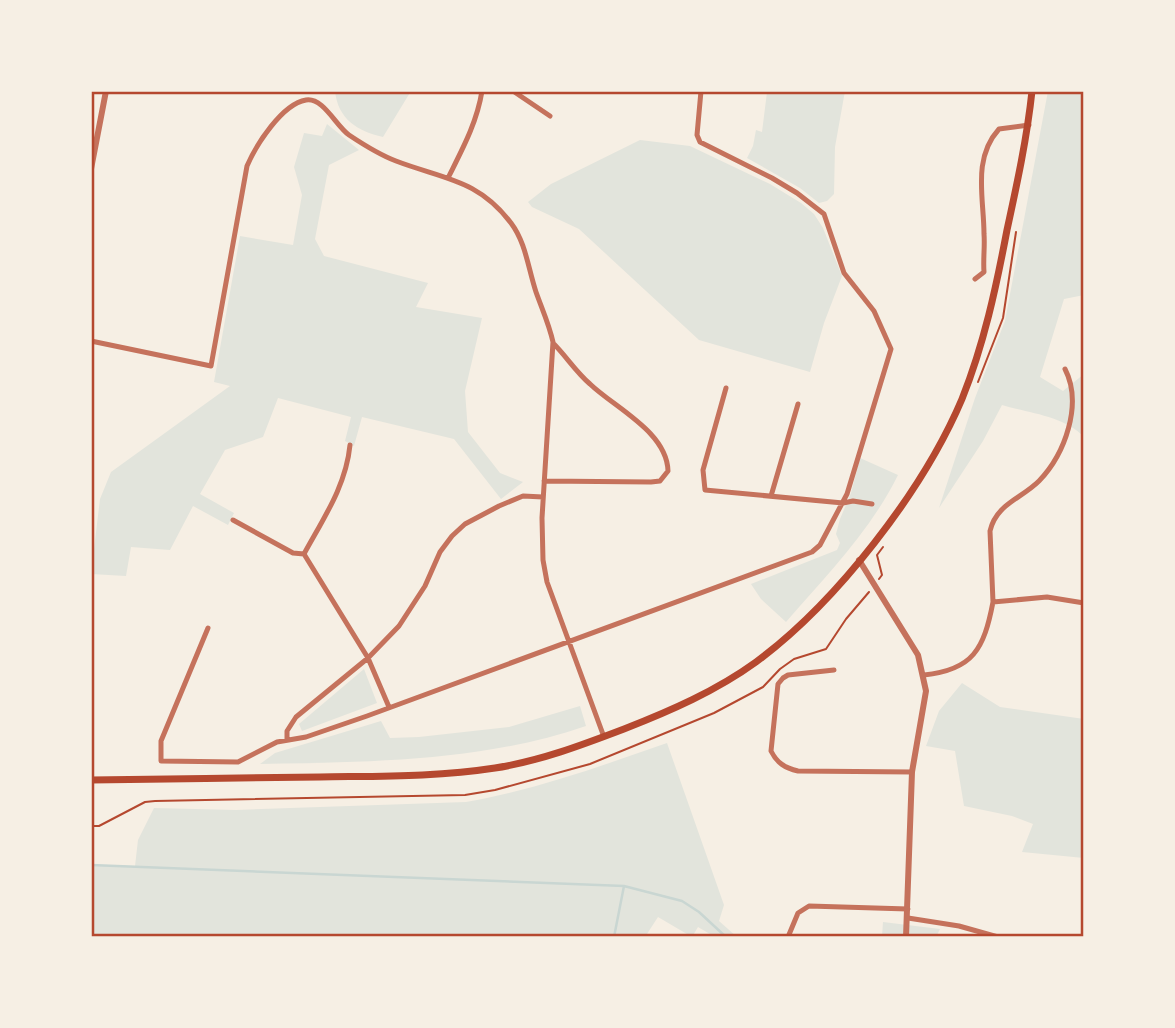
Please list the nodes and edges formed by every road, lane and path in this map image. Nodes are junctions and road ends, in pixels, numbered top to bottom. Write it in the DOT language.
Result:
graph roads {
  1 [pos="106,91"];
  2 [pos="482,91"];
  3 [pos="513,91"];
  4 [pos="701,91"];
  5 [pos="1032,91"];
  6 [pos="550,116"];
  7 [pos="1029,125"];
  8 [pos="91,169"];
  9 [pos="449,176"];
  10 [pos="1017,224"];
  11 [pos="975,279"];
  12 [pos="91,341"];
  13 [pos="553,342"];
  14 [pos="1065,369"];
  15 [pos="978,383"];
  16 [pos="726,388"];
  17 [pos="798,404"];
  18 [pos="351,445"];
  19 [pos="544,481"];
  20 [pos="771,496"];
  21 [pos="543,497"];
  22 [pos="843,503"];
  23 [pos="872,504"];
  24 [pos="233,520"];
  25 [pos="883,545"];
  26 [pos="304,554"];
  27 [pos="859,560"];
  28 [pos="875,583"];
  29 [pos="993,602"];
  30 [pos="1084,603"];
  31 [pos="208,628"];
  32 [pos="569,642"];
  33 [pos="809,653"];
  34 [pos="368,658"];
  35 [pos="834,670"];
  36 [pos="923,675"];
  37 [pos="389,708"];
  38 [pos="604,737"];
  39 [pos="287,740"];
  40 [pos="912,772"];
  41 [pos="91,780"];
  42 [pos="908,909"];
  43 [pos="908,918"];
  44 [pos="788,937"];
  45 [pos="906,937"];
  46 [pos="998,937"];
  1 -- 8 [label="street"];
  2 -- 9 [label="street"];
  3 -- 6 [label="street"];
  4 -- 22 [label="street"];
  5 -- 7 [label="main road"];
  7 -- 11 [label="street"];
  7 -- 27 [label="main road"];
  9 -- 12 [label="street"];
  9 -- 13 [label="street"];
  10 -- 15 [label="path"];
  13 -- 19 [label="street"];
  13 -- 19 [label="street"];
  14 -- 29 [label="street"];
  16 -- 20 [label="street"];
  17 -- 20 [label="street"];
  18 -- 26 [label="street"];
  19 -- 21 [label="street"];
  20 -- 22 [label="street"];
  21 -- 32 [label="street"];
  21 -- 34 [label="street"];
  22 -- 23 [label="street"];
  22 -- 32 [label="street"];
  24 -- 26 [label="street"];
  25 -- 28 [label="path"];
  26 -- 34 [label="street"];
  27 -- 28 [label="street"];
  27 -- 38 [label="main road"];
  28 -- 33 [label="path"];
  28 -- 36 [label="street"];
  29 -- 30 [label="street"];
  29 -- 36 [label="street"];
  31 -- 39 [label="street"];
  32 -- 37 [label="street"];
  32 -- 38 [label="street"];
  34 -- 37 [label="street"];
  34 -- 39 [label="street"];
  35 -- 40 [label="street"];
  36 -- 40 [label="street"];
  37 -- 39 [label="street"];
  38 -- 41 [label="main road"];
  40 -- 42 [label="street"];
  42 -- 43 [label="street"];
  42 -- 44 [label="street"];
  43 -- 45 [label="street"];
  43 -- 46 [label="street"];
}
